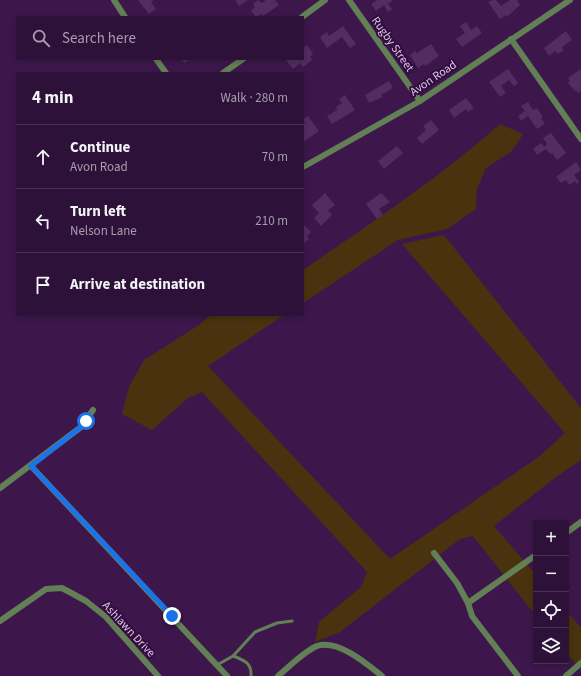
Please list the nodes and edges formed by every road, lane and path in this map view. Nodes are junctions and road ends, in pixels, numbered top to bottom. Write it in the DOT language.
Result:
graph roads {
  1 [pos="114,0"];
  2 [pos="325,0"];
  3 [pos="349,0"];
  4 [pos="570,0"];
  5 [pos="124,16"];
  6 [pos="303,16"];
  7 [pos="511,39"];
  8 [pos="157,60"];
  9 [pos="241,60"];
  10 [pos="165,72"];
  11 [pos="224,72"];
  12 [pos="420,101"];
  13 [pos="581,139"];
  14 [pos="304,167"];
  15 [pos="93,410"];
  16 [pos="31,466"];
  17 [pos="0,488"];
  18 [pos="581,522"];
  19 [pos="569,531"];
  20 [pos="434,553"];
  21 [pos="535,556"];
  22 [pos="468,603"];
  23 [pos="0,621"];
  24 [pos="292,621"];
  25 [pos="233,656"];
  26 [pos="581,663"];
  27 [pos="217,664"];
  28 [pos="155,675"];
  29 [pos="228,676"];
  30 [pos="251,676"];
  31 [pos="278,676"];
  32 [pos="382,676"];
  33 [pos="518,676"];
  34 [pos="566,676"];
  1 -- 5 [label="street"];
  2 -- 6 [label="street"];
  3 -- 12 [label="street, Rugby Street"];
  4 -- 7 [label="street, Avon Road"];
  7 -- 12 [label="street, Avon Road"];
  7 -- 13 [label="street"];
  8 -- 10 [label="street"];
  9 -- 11 [label="street"];
  12 -- 14 [label="street, Avon Road"];
  15 -- 16 [label="street"];
  16 -- 17 [label="street"];
  16 -- 27 [label="street"];
  18 -- 19 [label="street"];
  20 -- 22 [label="street"];
  21 -- 22 [label="street"];
  22 -- 33 [label="street"];
  23 -- 28 [label="street, Ashlawn Drive"];
  24 -- 25 [label="lane"];
  25 -- 27 [label="lane"];
  25 -- 30 [label="lane"];
  26 -- 34 [label="street"];
  27 -- 29 [label="street"];
  31 -- 32 [label="street"];
}
